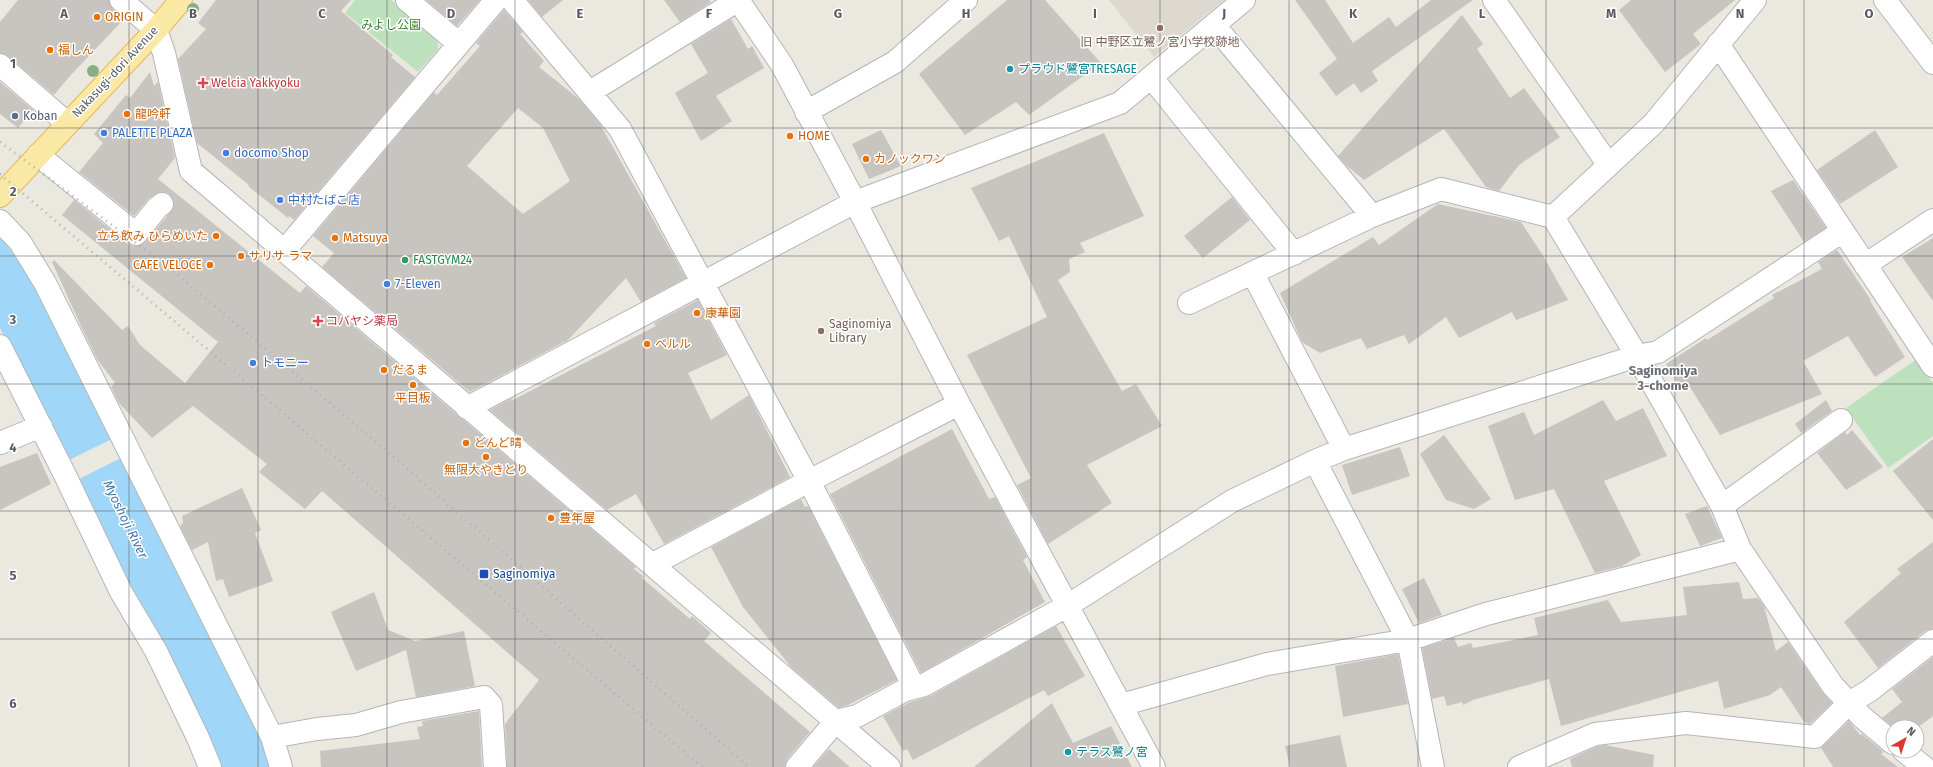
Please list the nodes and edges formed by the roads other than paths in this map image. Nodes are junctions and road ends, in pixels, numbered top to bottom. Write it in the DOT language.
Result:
graph roads {
  1 [pos="121,0"];
  2 [pos="181,0"];
  3 [pos="407,0"];
  4 [pos="496,0"];
  5 [pos="512,0"];
  6 [pos="731,0"];
  7 [pos="738,0"];
  8 [pos="966,0"];
  9 [pos="1244,0"];
  10 [pos="1494,0"];
  11 [pos="1755,0"];
  12 [pos="1884,0"];
  13 [pos="1214,25"];
  14 [pos="156,30"];
  15 [pos="458,44"];
  16 [pos="1718,44"];
  17 [pos="1932,59"];
  18 [pos="0,65"];
  19 [pos="1151,77"];
  20 [pos="590,92"];
  21 [pos="806,112"];
  22 [pos="68,123"];
  23 [pos="38,155"];
  24 [pos="1608,164"];
  25 [pos="0,196"];
  26 [pos="855,202"];
  27 [pos="162,204"];
  28 [pos="1372,216"];
  29 [pos="1553,217"];
  30 [pos="1933,220"];
  31 [pos="2,224"];
  32 [pos="1843,232"];
  33 [pos="284,251"];
  34 [pos="1294,254"];
  35 [pos="1865,265"];
  36 [pos="1252,274"];
  37 [pos="702,284"];
  38 [pos="1189,303"];
  39 [pos="0,346"];
  40 [pos="1637,356"];
  41 [pos="1933,366"];
  42 [pos="959,404"];
  43 [pos="467,408"];
  44 [pos="1841,420"];
  45 [pos="41,426"];
  46 [pos="0,443"];
  47 [pos="1344,449"];
  48 [pos="1315,461"];
  49 [pos="809,481"];
  50 [pos="1722,506"];
  51 [pos="1740,549"];
  52 [pos="652,564"];
  53 [pos="1067,606"];
  54 [pos="1408,640"];
  55 [pos="1933,641"];
  56 [pos="914,688"];
  57 [pos="1849,703"];
  58 [pos="1121,705"];
  59 [pos="836,721"];
  60 [pos="1885,736"];
  61 [pos="272,737"];
  62 [pos="1914,759"];
  63 [pos="210,767"];
  64 [pos="281,767"];
  65 [pos="495,767"];
  66 [pos="797,767"];
  67 [pos="889,767"];
  68 [pos="1154,767"];
  69 [pos="1432,767"];
  70 [pos="1519,767"];
  71 [pos="1924,767"];
  1 -- 14 [label="street"];
  2 -- 14 [label="main road, Nakasugi-dori Avenue"];
  3 -- 15 [label="street"];
  4 -- 15 [label="street"];
  5 -- 20 [label="street"];
  6 -- 20 [label="street"];
  7 -- 21 [label="street"];
  8 -- 21 [label="street"];
  9 -- 13 [label="street"];
  10 -- 24 [label="street"];
  11 -- 16 [label="street"];
  12 -- 17 [label="street"];
  13 -- 19 [label="street"];
  13 -- 28 [label="street"];
  14 -- 22 [label="main road, Nakasugi-dori Avenue"];
  14 -- 33 [label="street"];
  15 -- 33 [label="street"];
  16 -- 24 [label="street"];
  16 -- 32 [label="street"];
  18 -- 22 [label="street"];
  19 -- 26 [label="street"];
  19 -- 34 [label="street"];
  20 -- 37 [label="street"];
  21 -- 26 [label="street"];
  22 -- 23 [label="main road, Nakasugi-dori Avenue"];
  23 -- 25 [label="main road, Nakasugi-dori Avenue"];
  23 -- 27 [label="street"];
  24 -- 29 [label="street"];
  26 -- 37 [label="street"];
  26 -- 42 [label="street"];
  28 -- 29 [label="street"];
  28 -- 34 [label="street"];
  29 -- 40 [label="street"];
  30 -- 35 [label="street"];
  31 -- 61 [label="street"];
  32 -- 35 [label="street"];
  32 -- 40 [label="street"];
  33 -- 43 [label="street"];
  34 -- 36 [label="street"];
  35 -- 41 [label="street"];
  36 -- 38 [label="street"];
  36 -- 47 [label="street"];
  37 -- 43 [label="street"];
  37 -- 49 [label="street"];
  39 -- 45 [label="street"];
  40 -- 47 [label="street"];
  40 -- 50 [label="street"];
  42 -- 49 [label="street"];
  42 -- 53 [label="street"];
  43 -- 52 [label="street"];
  44 -- 50 [label="street"];
  45 -- 46 [label="street"];
  45 -- 63 [label="street"];
  47 -- 48 [label="street"];
  48 -- 53 [label="street"];
  48 -- 54 [label="street"];
  49 -- 52 [label="street"];
  49 -- 56 [label="street"];
  50 -- 51 [label="street"];
  51 -- 54 [label="street"];
  51 -- 57 [label="street"];
  52 -- 59 [label="street"];
  53 -- 56 [label="street"];
  53 -- 58 [label="street"];
  54 -- 58 [label="street"];
  54 -- 69 [label="street"];
  55 -- 57 [label="street"];
  56 -- 59 [label="street"];
  57 -- 60 [label="street"];
  57 -- 70 [label="street"];
  58 -- 68 [label="street"];
  59 -- 66 [label="street"];
  59 -- 67 [label="street"];
  61 -- 64 [label="street"];
  61 -- 65 [label="street"];
  62 -- 71 [label="street"];
}
